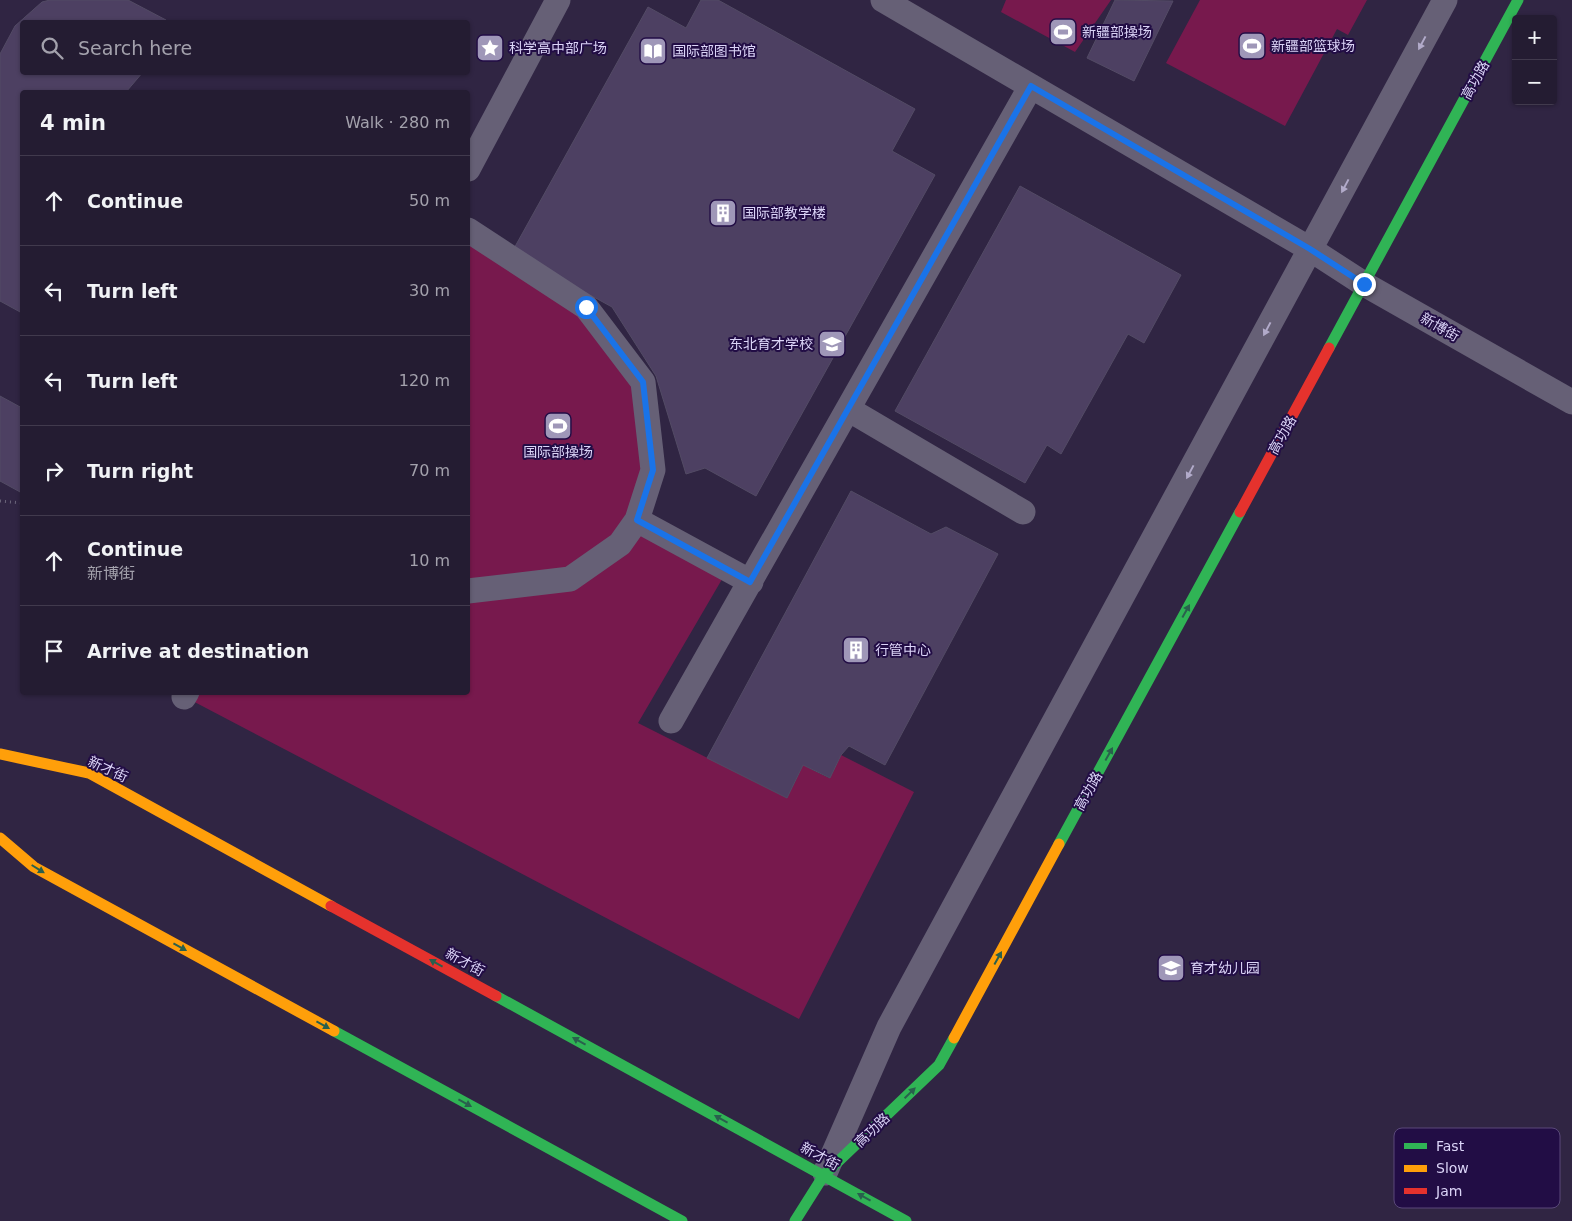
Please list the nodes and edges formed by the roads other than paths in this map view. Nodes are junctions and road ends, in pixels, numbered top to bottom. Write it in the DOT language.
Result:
graph roads {
  1 [pos="558,0"];
  2 [pos="883,0"];
  3 [pos="1445,0"];
  4 [pos="1518,0"];
  5 [pos="1031,86"];
  6 [pos="470,165"];
  7 [pos="470,231"];
  8 [pos="1310,249"];
  9 [pos="1364,284"];
  10 [pos="1572,402"];
  11 [pos="848,409"];
  12 [pos="1023,512"];
  13 [pos="637,520"];
  14 [pos="750,582"];
  15 [pos="470,592"];
  16 [pos="672,721"];
  17 [pos="0,754"];
  18 [pos="0,838"];
  19 [pos="824,1175"];
  20 [pos="682,1221"];
  21 [pos="795,1221"];
  22 [pos="906,1221"];
  1 -- 6 [label="street"];
  2 -- 5 [label="street, 新博街"];
  3 -- 8 [label="street, 高功路, one-way"];
  4 -- 9 [label="street, 高功路"];
  5 -- 8 [label="street, 新博街"];
  5 -- 11 [label="street"];
  7 -- 13 [label="street"];
  8 -- 9 [label="street, 新博街"];
  8 -- 19 [label="street, 高功路, one-way"];
  9 -- 10 [label="street, 新博街"];
  19 -- 9 [label="street, 高功路, one-way"];
  11 -- 12 [label="street"];
  11 -- 14 [label="street"];
  13 -- 14 [label="street"];
  13 -- 15 [label="street"];
  14 -- 16 [label="street"];
  19 -- 17 [label="street, 新才街, one-way"];
  18 -- 20 [label="street, one-way"];
  19 -- 21 [label="street"];
  22 -- 19 [label="street, 新才街, one-way"];
}
